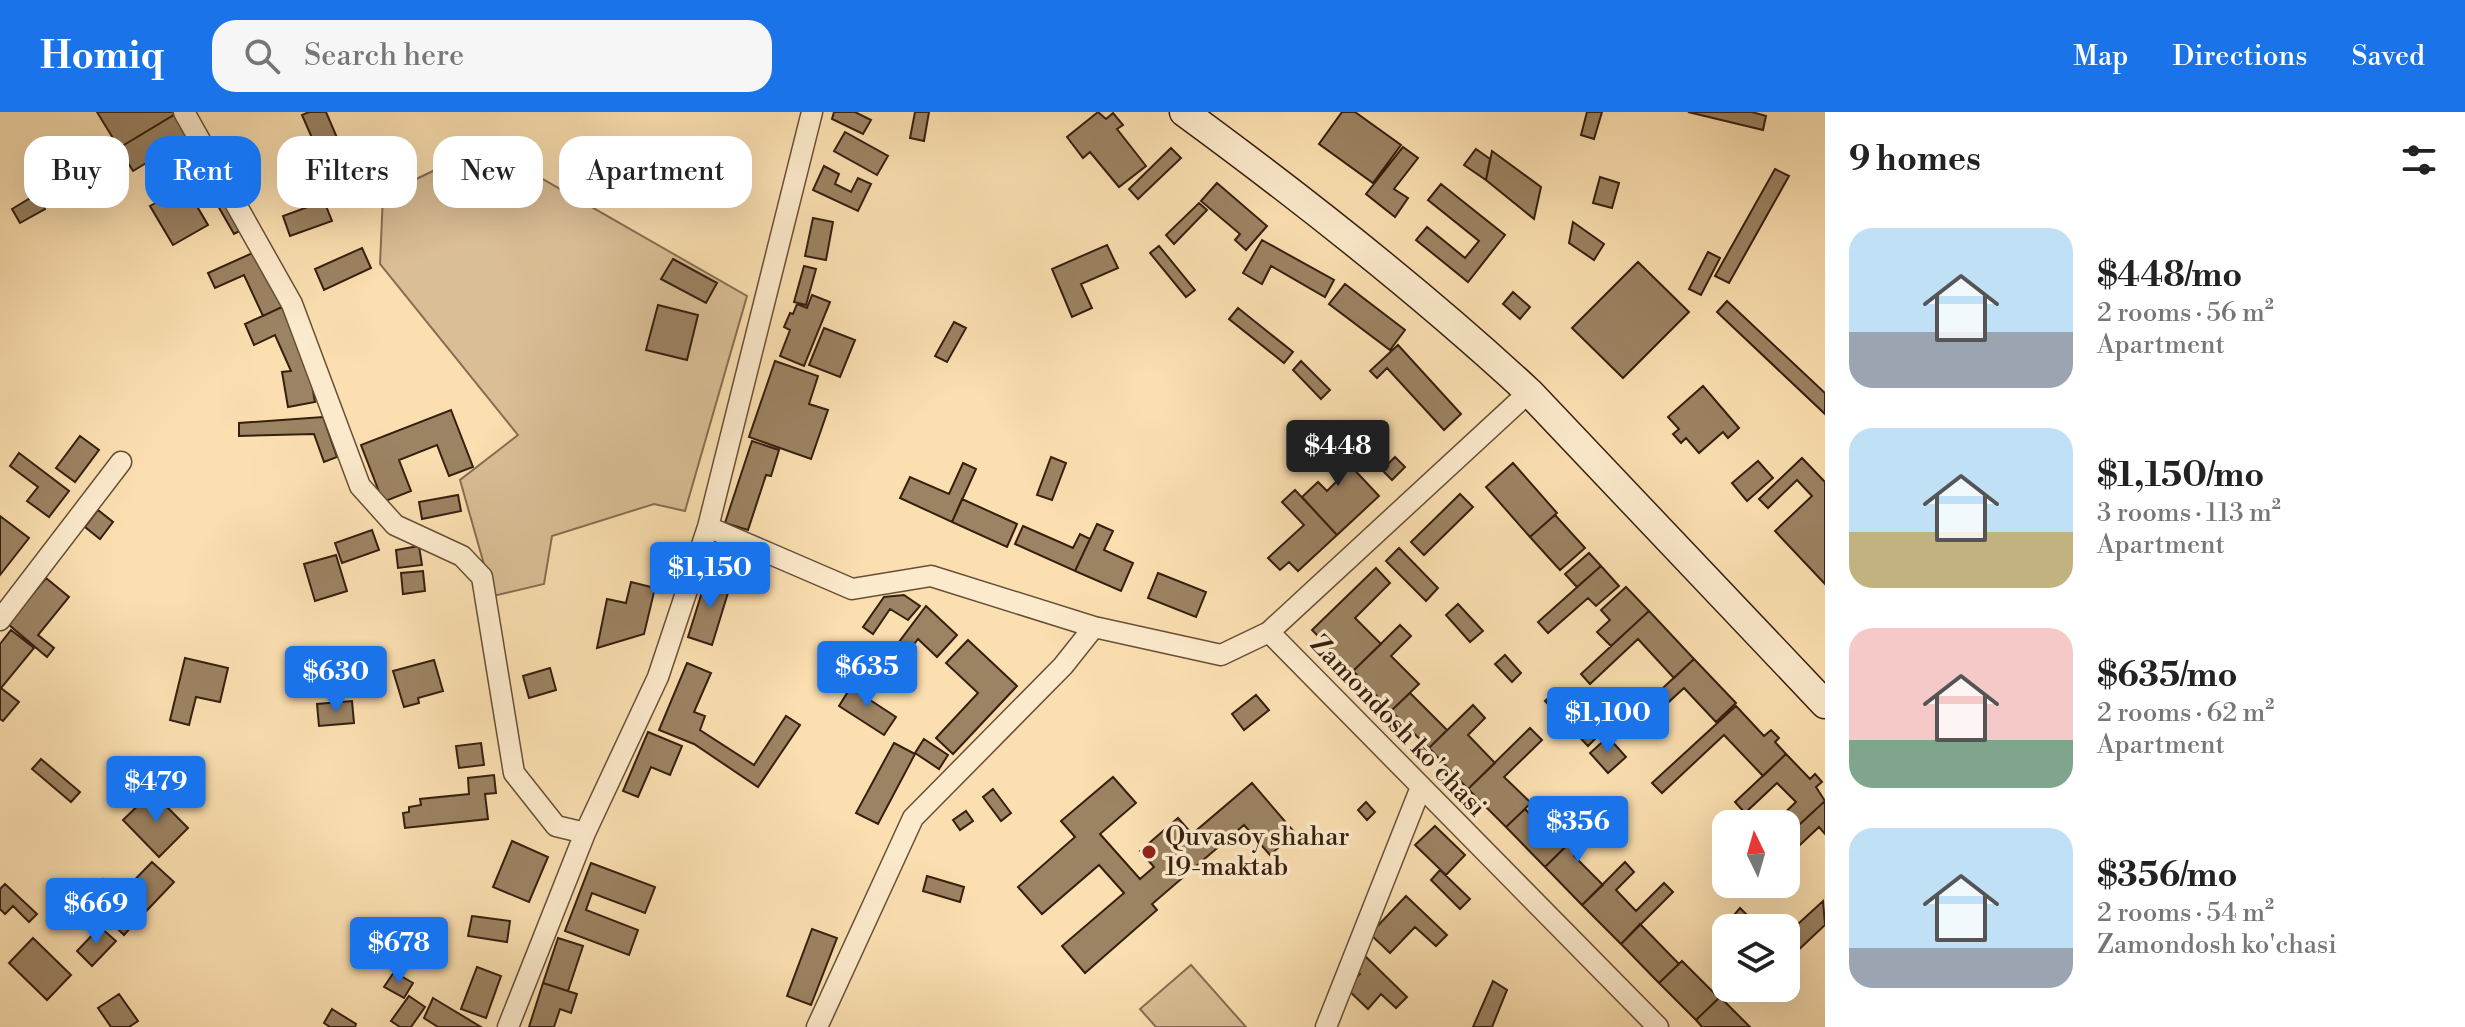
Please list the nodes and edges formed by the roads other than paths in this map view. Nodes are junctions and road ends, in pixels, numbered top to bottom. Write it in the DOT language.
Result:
graph roads {
  1 [pos="184,112"];
  2 [pos="812,112"];
  3 [pos="1184,112"];
  4 [pos="1529,392"];
  5 [pos="121,462"];
  6 [pos="708,527"];
  7 [pos="0,620"];
  8 [pos="1094,627"];
  9 [pos="1269,632"];
  10 [pos="1825,704"];
  11 [pos="1421,787"];
  12 [pos="585,833"];
  13 [pos="508,1027"];
  14 [pos="817,1027"];
  15 [pos="1326,1027"];
  16 [pos="1658,1027"];
  1 -- 12 [label="street"];
  2 -- 6 [label="street"];
  3 -- 4 [label="main road"];
  4 -- 9 [label="street"];
  4 -- 10 [label="main road"];
  5 -- 7 [label="street"];
  6 -- 8 [label="street"];
  6 -- 12 [label="street"];
  8 -- 9 [label="street"];
  8 -- 14 [label="street"];
  9 -- 11 [label="street, Zamondosh ko'chasi"];
  11 -- 15 [label="street"];
  11 -- 16 [label="street, Zamondosh ko'chasi"];
  12 -- 13 [label="street"];
}
